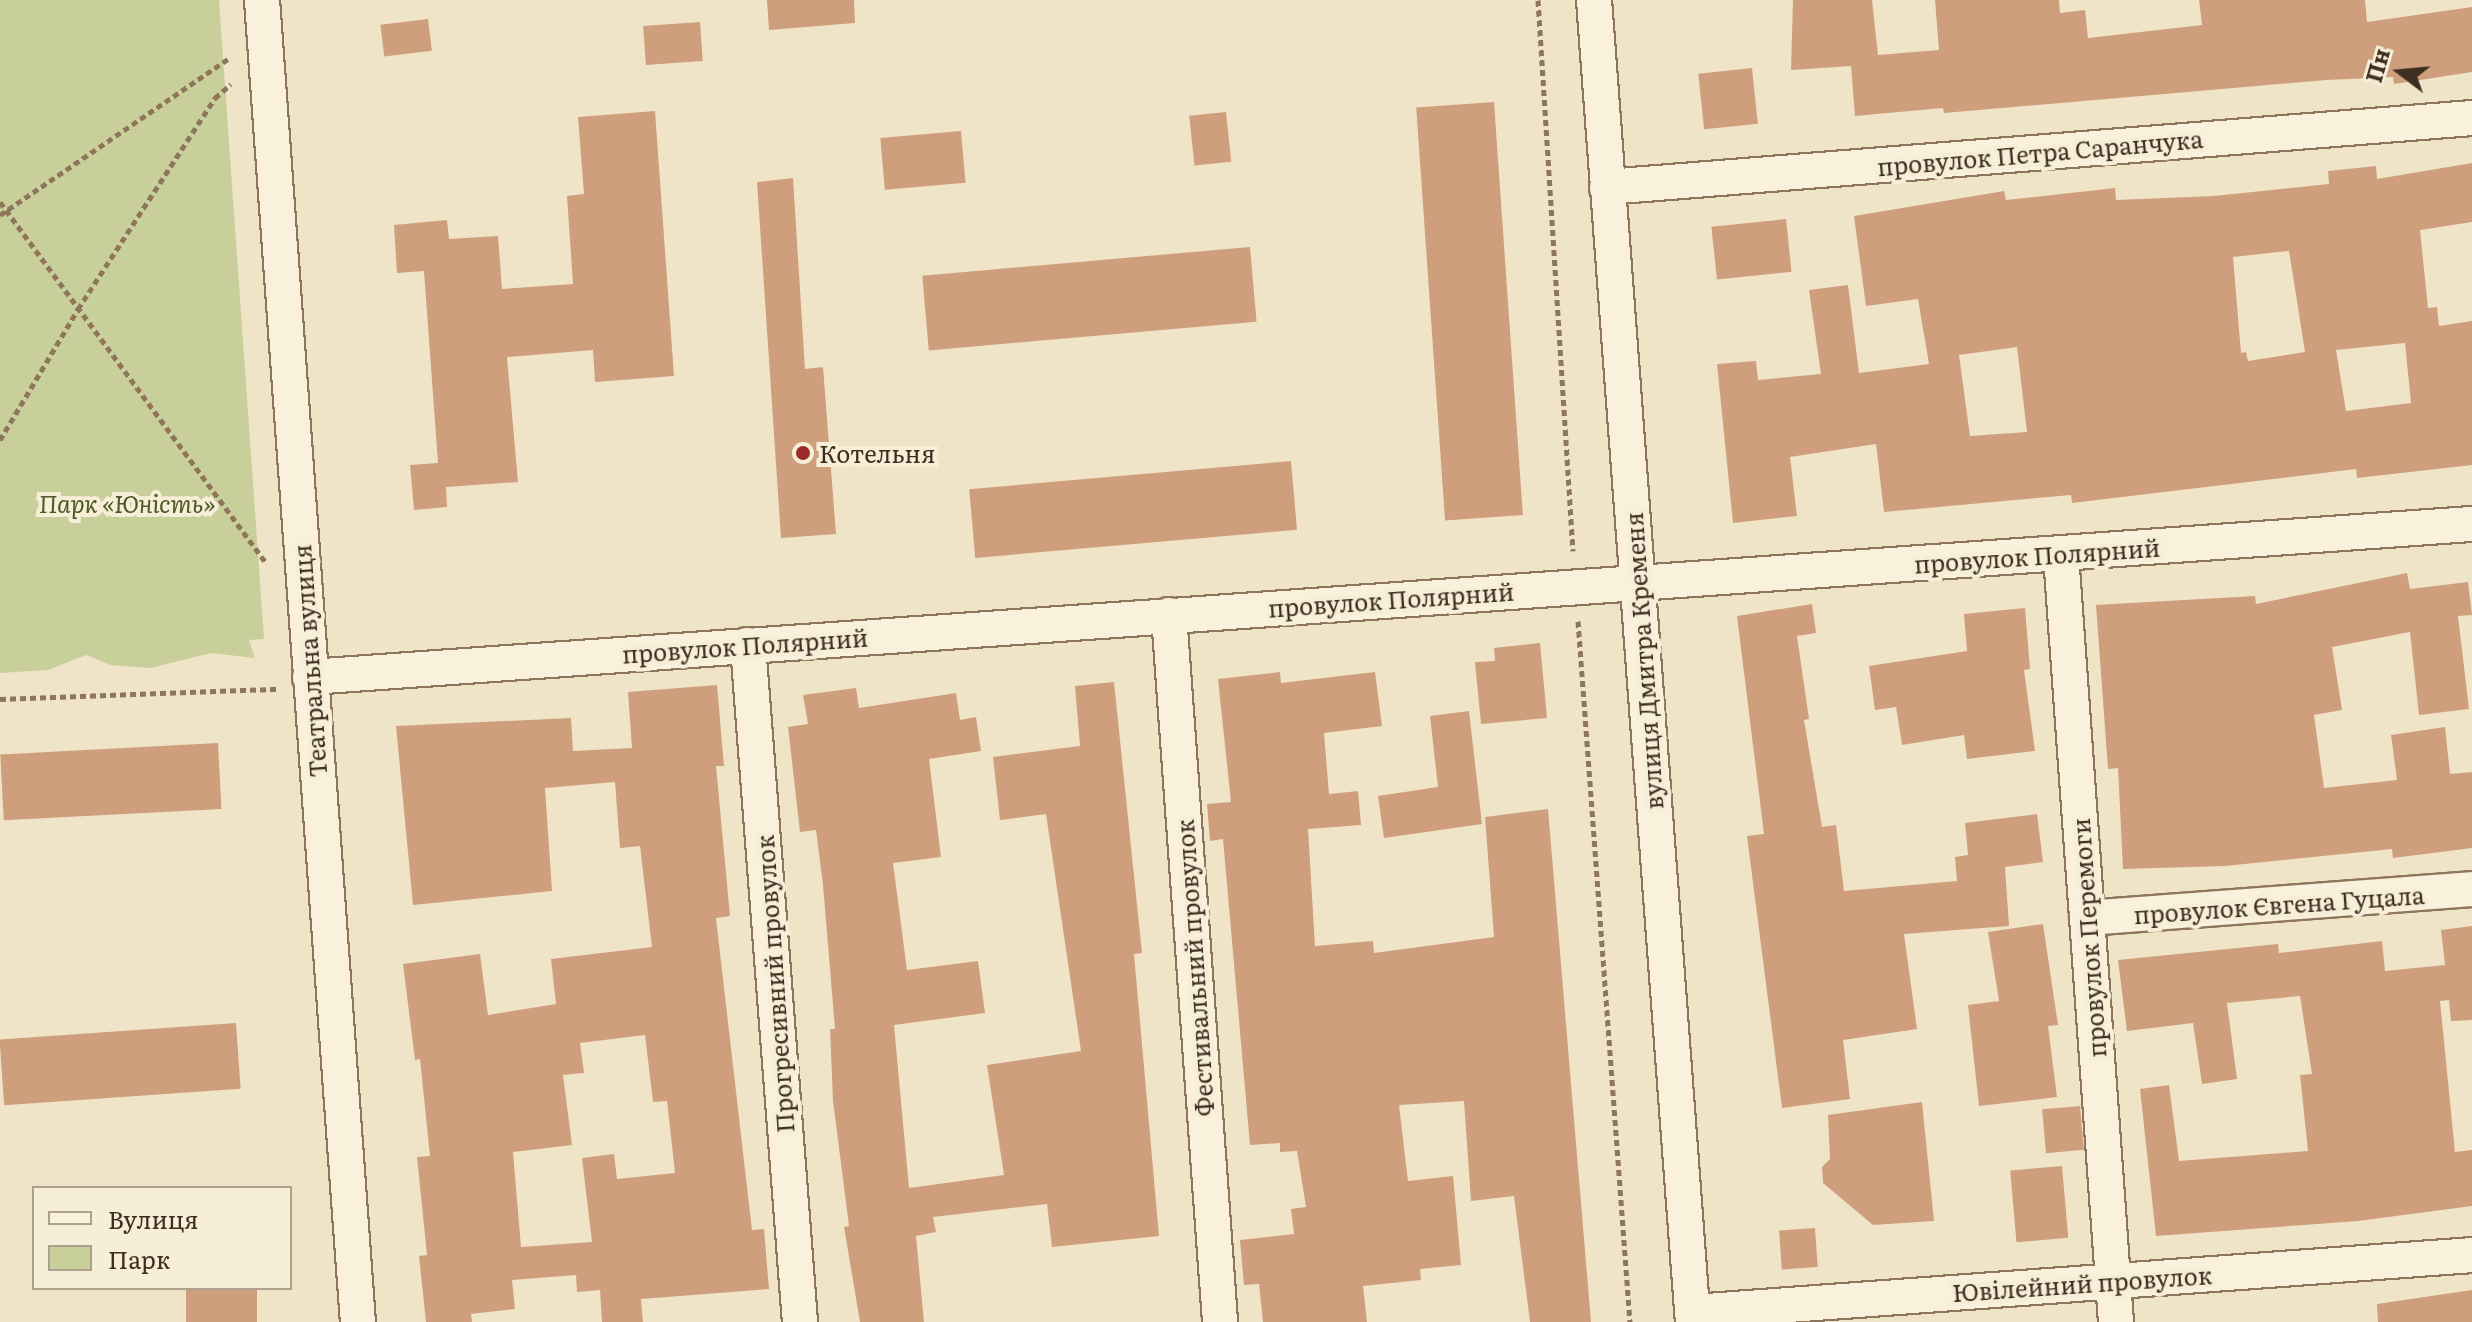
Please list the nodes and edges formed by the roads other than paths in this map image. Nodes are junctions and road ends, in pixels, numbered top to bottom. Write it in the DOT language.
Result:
graph roads {
  1 [pos="262,0"];
  2 [pos="1594,0"];
  3 [pos="2472,118"];
  4 [pos="1607,187"];
  5 [pos="2472,524"];
  6 [pos="2061,555"];
  7 [pos="1636,581"];
  8 [pos="1169,615"];
  9 [pos="748,645"];
  10 [pos="294,683"];
  11 [pos="2472,889"];
  12 [pos="2087,918"];
  13 [pos="2472,1255"];
  14 [pos="2113,1281"];
  15 [pos="1693,1317"];
  16 [pos="358,1322"];
  17 [pos="800,1322"];
  18 [pos="1220,1322"];
  19 [pos="2116,1322"];
  1 -- 10 [label="street, Театральна вулиця"];
  2 -- 4 [label="street, вулиця Дмитра Кременя"];
  3 -- 4 [label="street, провулок Петра Саранчука"];
  4 -- 7 [label="street, вулиця Дмитра Кременя"];
  5 -- 6 [label="street, провулок Полярний"];
  6 -- 7 [label="street, провулок Полярний"];
  6 -- 12 [label="street, провулок Перемоги"];
  7 -- 8 [label="street, провулок Полярний"];
  7 -- 15 [label="street, вулиця Дмитра Кременя"];
  8 -- 9 [label="street, провулок Полярний"];
  8 -- 18 [label="street, Фестивальний провулок"];
  9 -- 10 [label="street, провулок Полярний"];
  9 -- 17 [label="street, Прогресивний провулок"];
  10 -- 16 [label="street, Театральна вулиця"];
  11 -- 12 [label="street, провулок Євгена Гуцала"];
  12 -- 14 [label="street, провулок Перемоги"];
  13 -- 14 [label="street, Ювілейний провулок"];
  14 -- 15 [label="street, Ювілейний провулок"];
  14 -- 19 [label="street, провулок Перемоги"];
}
